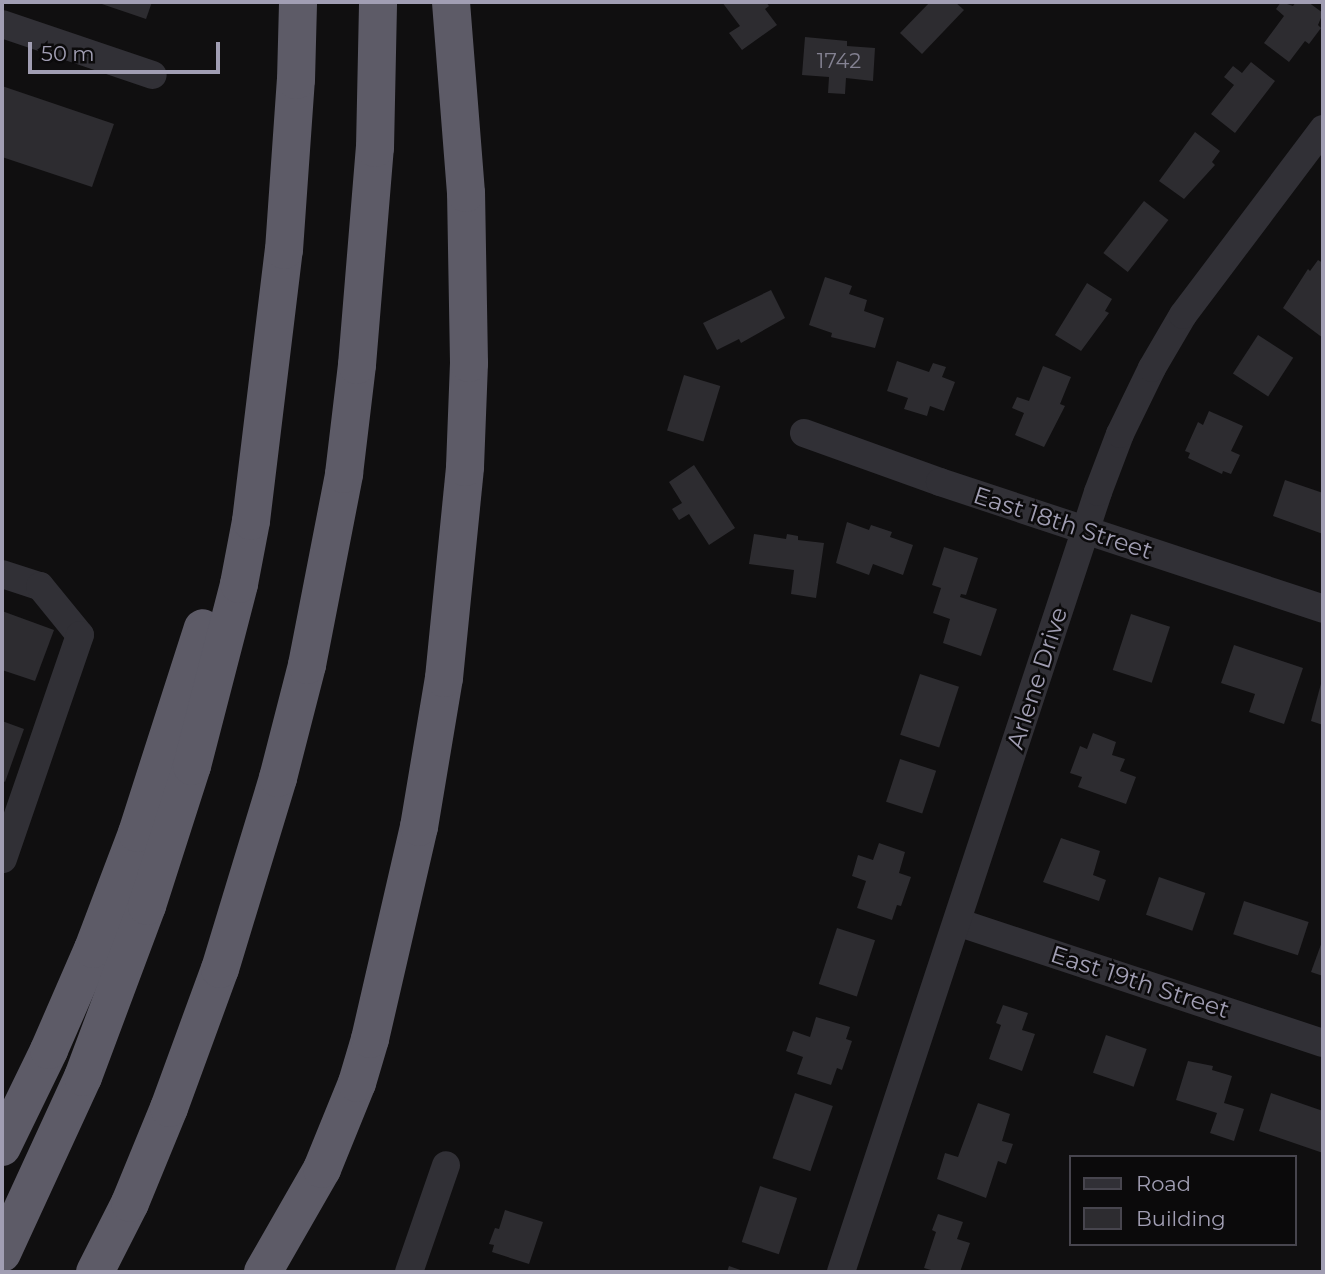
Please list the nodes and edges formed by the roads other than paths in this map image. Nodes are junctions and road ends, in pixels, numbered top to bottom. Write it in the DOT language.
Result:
graph roads {
  1 [pos="298,2"];
  2 [pos="378,2"];
  3 [pos="452,2"];
  4 [pos="2,24"];
  5 [pos="153,75"];
  6 [pos="1323,129"];
  7 [pos="266,398"];
  8 [pos="804,433"];
  9 [pos="1086,530"];
  10 [pos="2,574"];
  11 [pos="1323,609"];
  12 [pos="3,859"];
  13 [pos="957,922"];
  14 [pos="1323,1043"];
  15 [pos="2,1147"];
  16 [pos="446,1164"];
  17 [pos="130,1203"];
  18 [pos="2,1253"];
  19 [pos="95,1272"];
  20 [pos="109,1272"];
  21 [pos="263,1272"];
  22 [pos="410,1272"];
  23 [pos="841,1272"];
  1 -- 7 [label="highway"];
  2 -- 17 [label="highway"];
  3 -- 21 [label="highway"];
  4 -- 5 [label="street"];
  6 -- 9 [label="street, Arlene Drive"];
  7 -- 15 [label="highway"];
  7 -- 18 [label="highway"];
  8 -- 9 [label="street, East 18th Street"];
  9 -- 11 [label="street, East 18th Street"];
  9 -- 13 [label="street, Arlene Drive"];
  10 -- 12 [label="street"];
  13 -- 14 [label="street, East 19th Street"];
  13 -- 23 [label="street, Arlene Drive"];
  16 -- 22 [label="street"];
  17 -- 19 [label="highway"];
  17 -- 20 [label="highway"];
}
